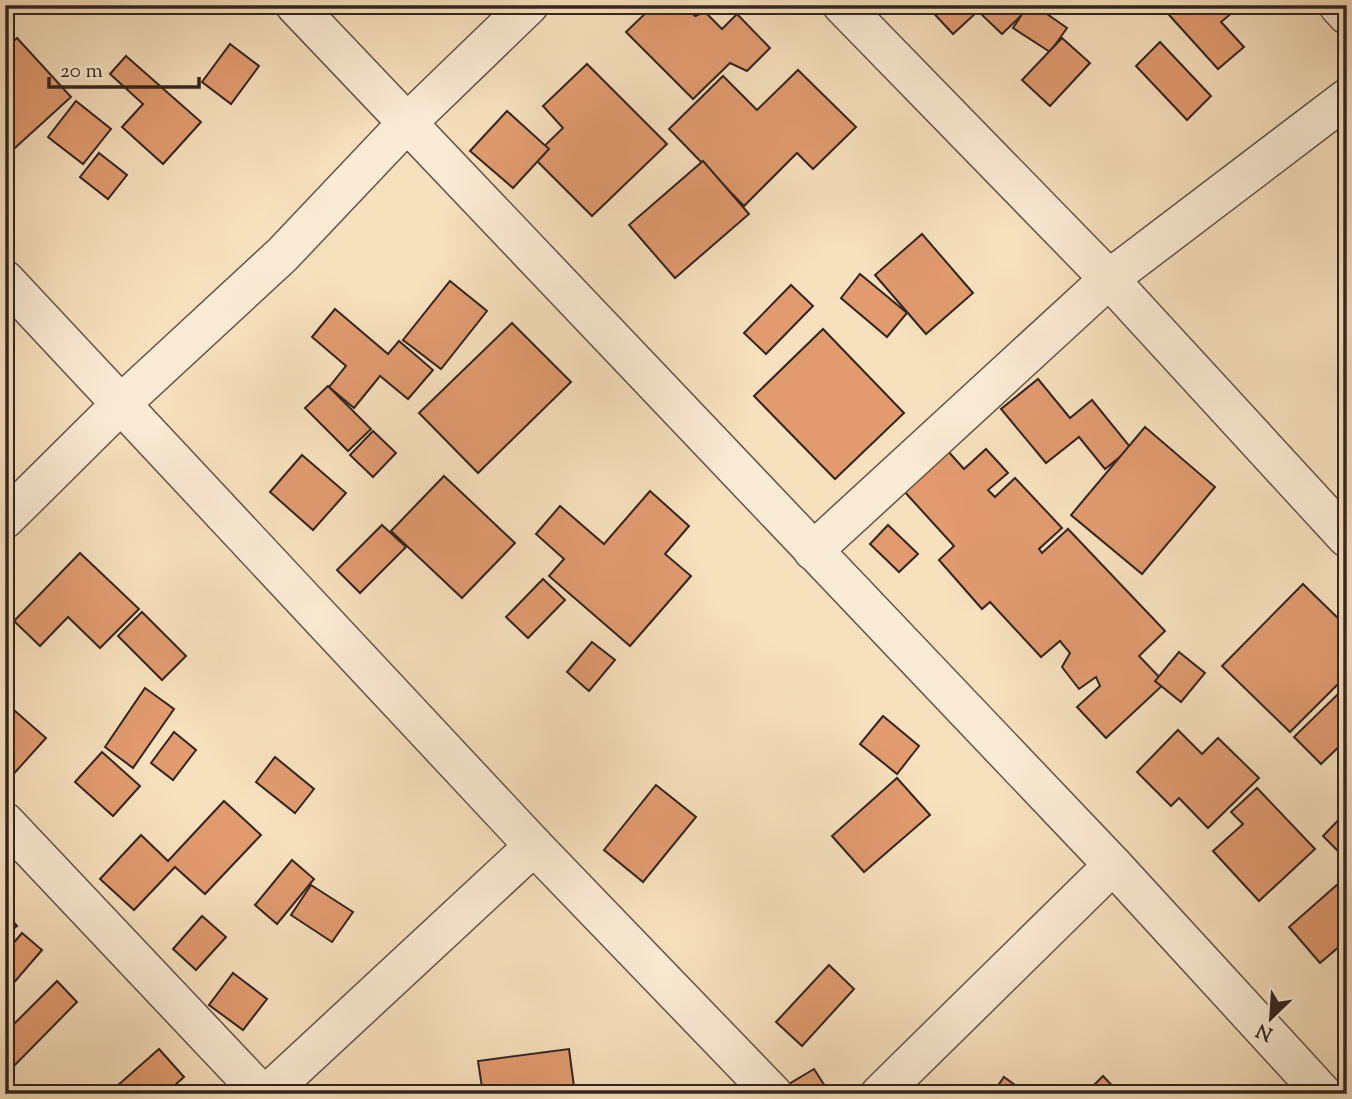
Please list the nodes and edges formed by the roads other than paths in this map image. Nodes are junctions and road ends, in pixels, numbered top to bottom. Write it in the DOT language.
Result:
graph roads {
  1 [pos="295,5"];
  2 [pos="528,5"];
  3 [pos="842,5"];
  4 [pos="1338,5"];
  5 [pos="1347,15"];
  6 [pos="1347,97"];
  7 [pos="408,122"];
  8 [pos="1109,279"];
  9 [pos="5,281"];
  10 [pos="122,403"];
  11 [pos="5,519"];
  12 [pos="1347,538"];
  13 [pos="813,551"];
  14 [pos="5,822"];
  15 [pos="534,846"];
  16 [pos="1113,865"];
  17 [pos="264,1094"];
  18 [pos="773,1094"];
  19 [pos="880,1094"];
  20 [pos="1323,1094"];
  1 -- 7 [label="street"];
  2 -- 7 [label="street"];
  3 -- 8 [label="street"];
  4 -- 5 [label="street"];
  6 -- 8 [label="street"];
  7 -- 10 [label="street"];
  7 -- 13 [label="street"];
  8 -- 12 [label="street"];
  8 -- 13 [label="street"];
  9 -- 10 [label="street"];
  10 -- 11 [label="street"];
  10 -- 15 [label="street"];
  13 -- 16 [label="street"];
  14 -- 17 [label="street"];
  15 -- 17 [label="street"];
  15 -- 18 [label="street"];
  16 -- 19 [label="street"];
  16 -- 20 [label="street"];
}
